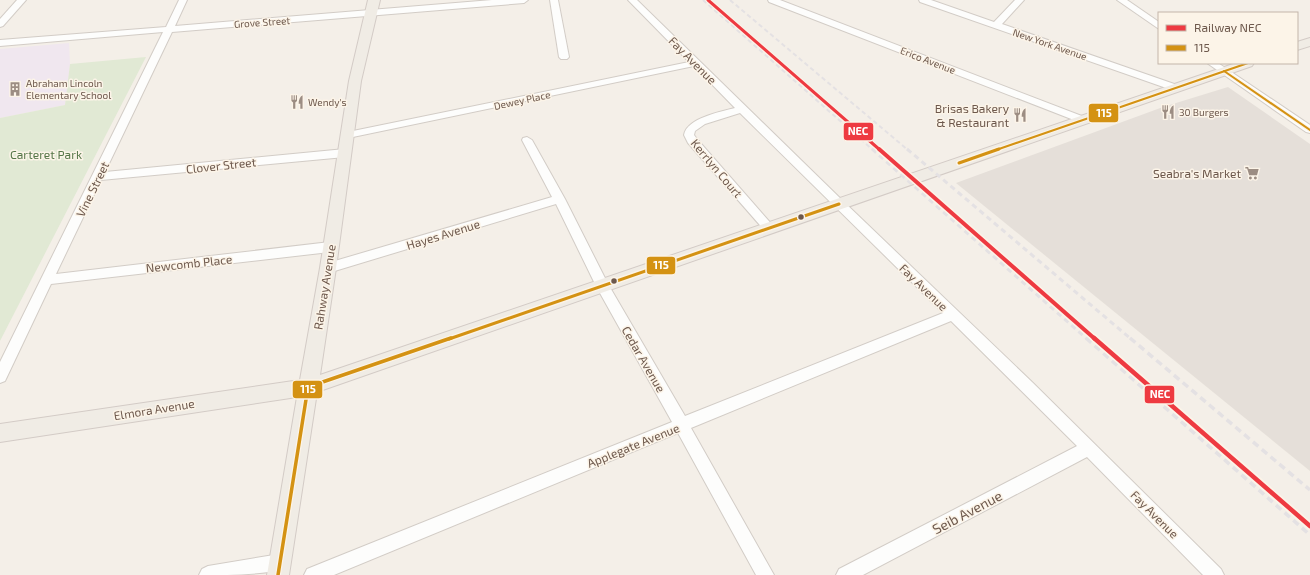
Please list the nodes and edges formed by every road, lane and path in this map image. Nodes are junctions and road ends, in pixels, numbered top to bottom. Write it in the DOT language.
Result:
graph roads {
  1 [pos="22,0"];
  2 [pos="183,0"];
  3 [pos="524,0"];
  4 [pos="554,0"];
  5 [pos="632,0"];
  6 [pos="772,0"];
  7 [pos="923,0"];
  8 [pos="1020,0"];
  9 [pos="1121,0"];
  10 [pos="481,2"];
  11 [pos="372,7"];
  12 [pos="0,24"];
  13 [pos="996,25"];
  14 [pos="1158,25"];
  15 [pos="168,29"];
  16 [pos="1310,42"];
  17 [pos="0,43"];
  18 [pos="1298,46"];
  19 [pos="564,57"];
  20 [pos="696,63"];
  21 [pos="1213,64"];
  22 [pos="1245,64"];
  23 [pos="1224,72"];
  24 [pos="1176,88"];
  25 [pos="742,109"];
  26 [pos="1083,120"];
  27 [pos="1310,130"];
  28 [pos="348,135"];
  29 [pos="527,140"];
  30 [pos="345,153"];
  31 [pos="97,177"];
  32 [pos="559,199"];
  33 [pos="839,204"];
  34 [pos="769,228"];
  35 [pos="330,247"];
  36 [pos="328,268"];
  37 [pos="48,280"];
  38 [pos="602,286"];
  39 [pos="953,314"];
  40 [pos="0,378"];
  41 [pos="308,387"];
  42 [pos="682,425"];
  43 [pos="0,433"];
  44 [pos="1089,448"];
  45 [pos="279,569"];
  46 [pos="208,575"];
  47 [pos="313,575"];
  48 [pos="765,575"];
  49 [pos="845,575"];
  50 [pos="1215,575"];
  1 -- 12 [label="street"];
  2 -- 15 [label="street, Vine Street"];
  3 -- 10 [label="street, Grove Street"];
  4 -- 19 [label="street"];
  5 -- 20 [label="street, Fay Avenue"];
  6 -- 26 [label="street, Erico Avenue"];
  7 -- 13 [label="street, New York Avenue"];
  8 -- 13 [label="street"];
  9 -- 14 [label="street"];
  10 -- 11 [label="street, Grove Street"];
  11 -- 15 [label="street, Grove Street"];
  11 -- 28 [label="main road, Rahway Avenue"];
  13 -- 24 [label="street, New York Avenue"];
  15 -- 17 [label="street, Grove Street"];
  15 -- 31 [label="street, Vine Street"];
  16 -- 18 [label="main road"];
  20 -- 25 [label="street, Fay Avenue"];
  20 -- 28 [label="street, Dewey Place"];
  21 -- 23 [label="street"];
  22 -- 23 [label="main road, Elmora Avenue"];
  23 -- 24 [label="main road, Elmora Avenue"];
  23 -- 27 [label="street"];
  24 -- 26 [label="main road, Elmora Avenue"];
  25 -- 33 [label="street, Fay Avenue"];
  25 -- 34 [label="street, Kerrlyn Court"];
  26 -- 33 [label="main road, Elmora Avenue"];
  28 -- 30 [label="main road, Rahway Avenue"];
  29 -- 32 [label="street, Cedar Avenue"];
  30 -- 31 [label="street, Clover Street"];
  30 -- 35 [label="main road, Rahway Avenue"];
  31 -- 37 [label="street, Vine Street"];
  32 -- 36 [label="street, Hayes Avenue"];
  32 -- 38 [label="street, Cedar Avenue"];
  33 -- 34 [label="main road, Elmora Avenue"];
  33 -- 39 [label="street, Fay Avenue"];
  34 -- 38 [label="main road, Elmora Avenue"];
  35 -- 36 [label="main road, Rahway Avenue"];
  35 -- 37 [label="street, Newcomb Place"];
  36 -- 41 [label="main road, Rahway Avenue"];
  37 -- 40 [label="street, Vine Street"];
  38 -- 41 [label="main road, Elmora Avenue"];
  38 -- 42 [label="street, Cedar Avenue"];
  39 -- 42 [label="street, Applegate Avenue"];
  39 -- 44 [label="street, Fay Avenue"];
  41 -- 43 [label="main road, Elmora Avenue"];
  41 -- 45 [label="main road, Rahway Avenue"];
  42 -- 47 [label="street, Applegate Avenue"];
  42 -- 48 [label="street, Cedar Avenue"];
  44 -- 49 [label="street, Seib Avenue"];
  44 -- 50 [label="street, Fay Avenue"];
  45 -- 46 [label="street"];
}
